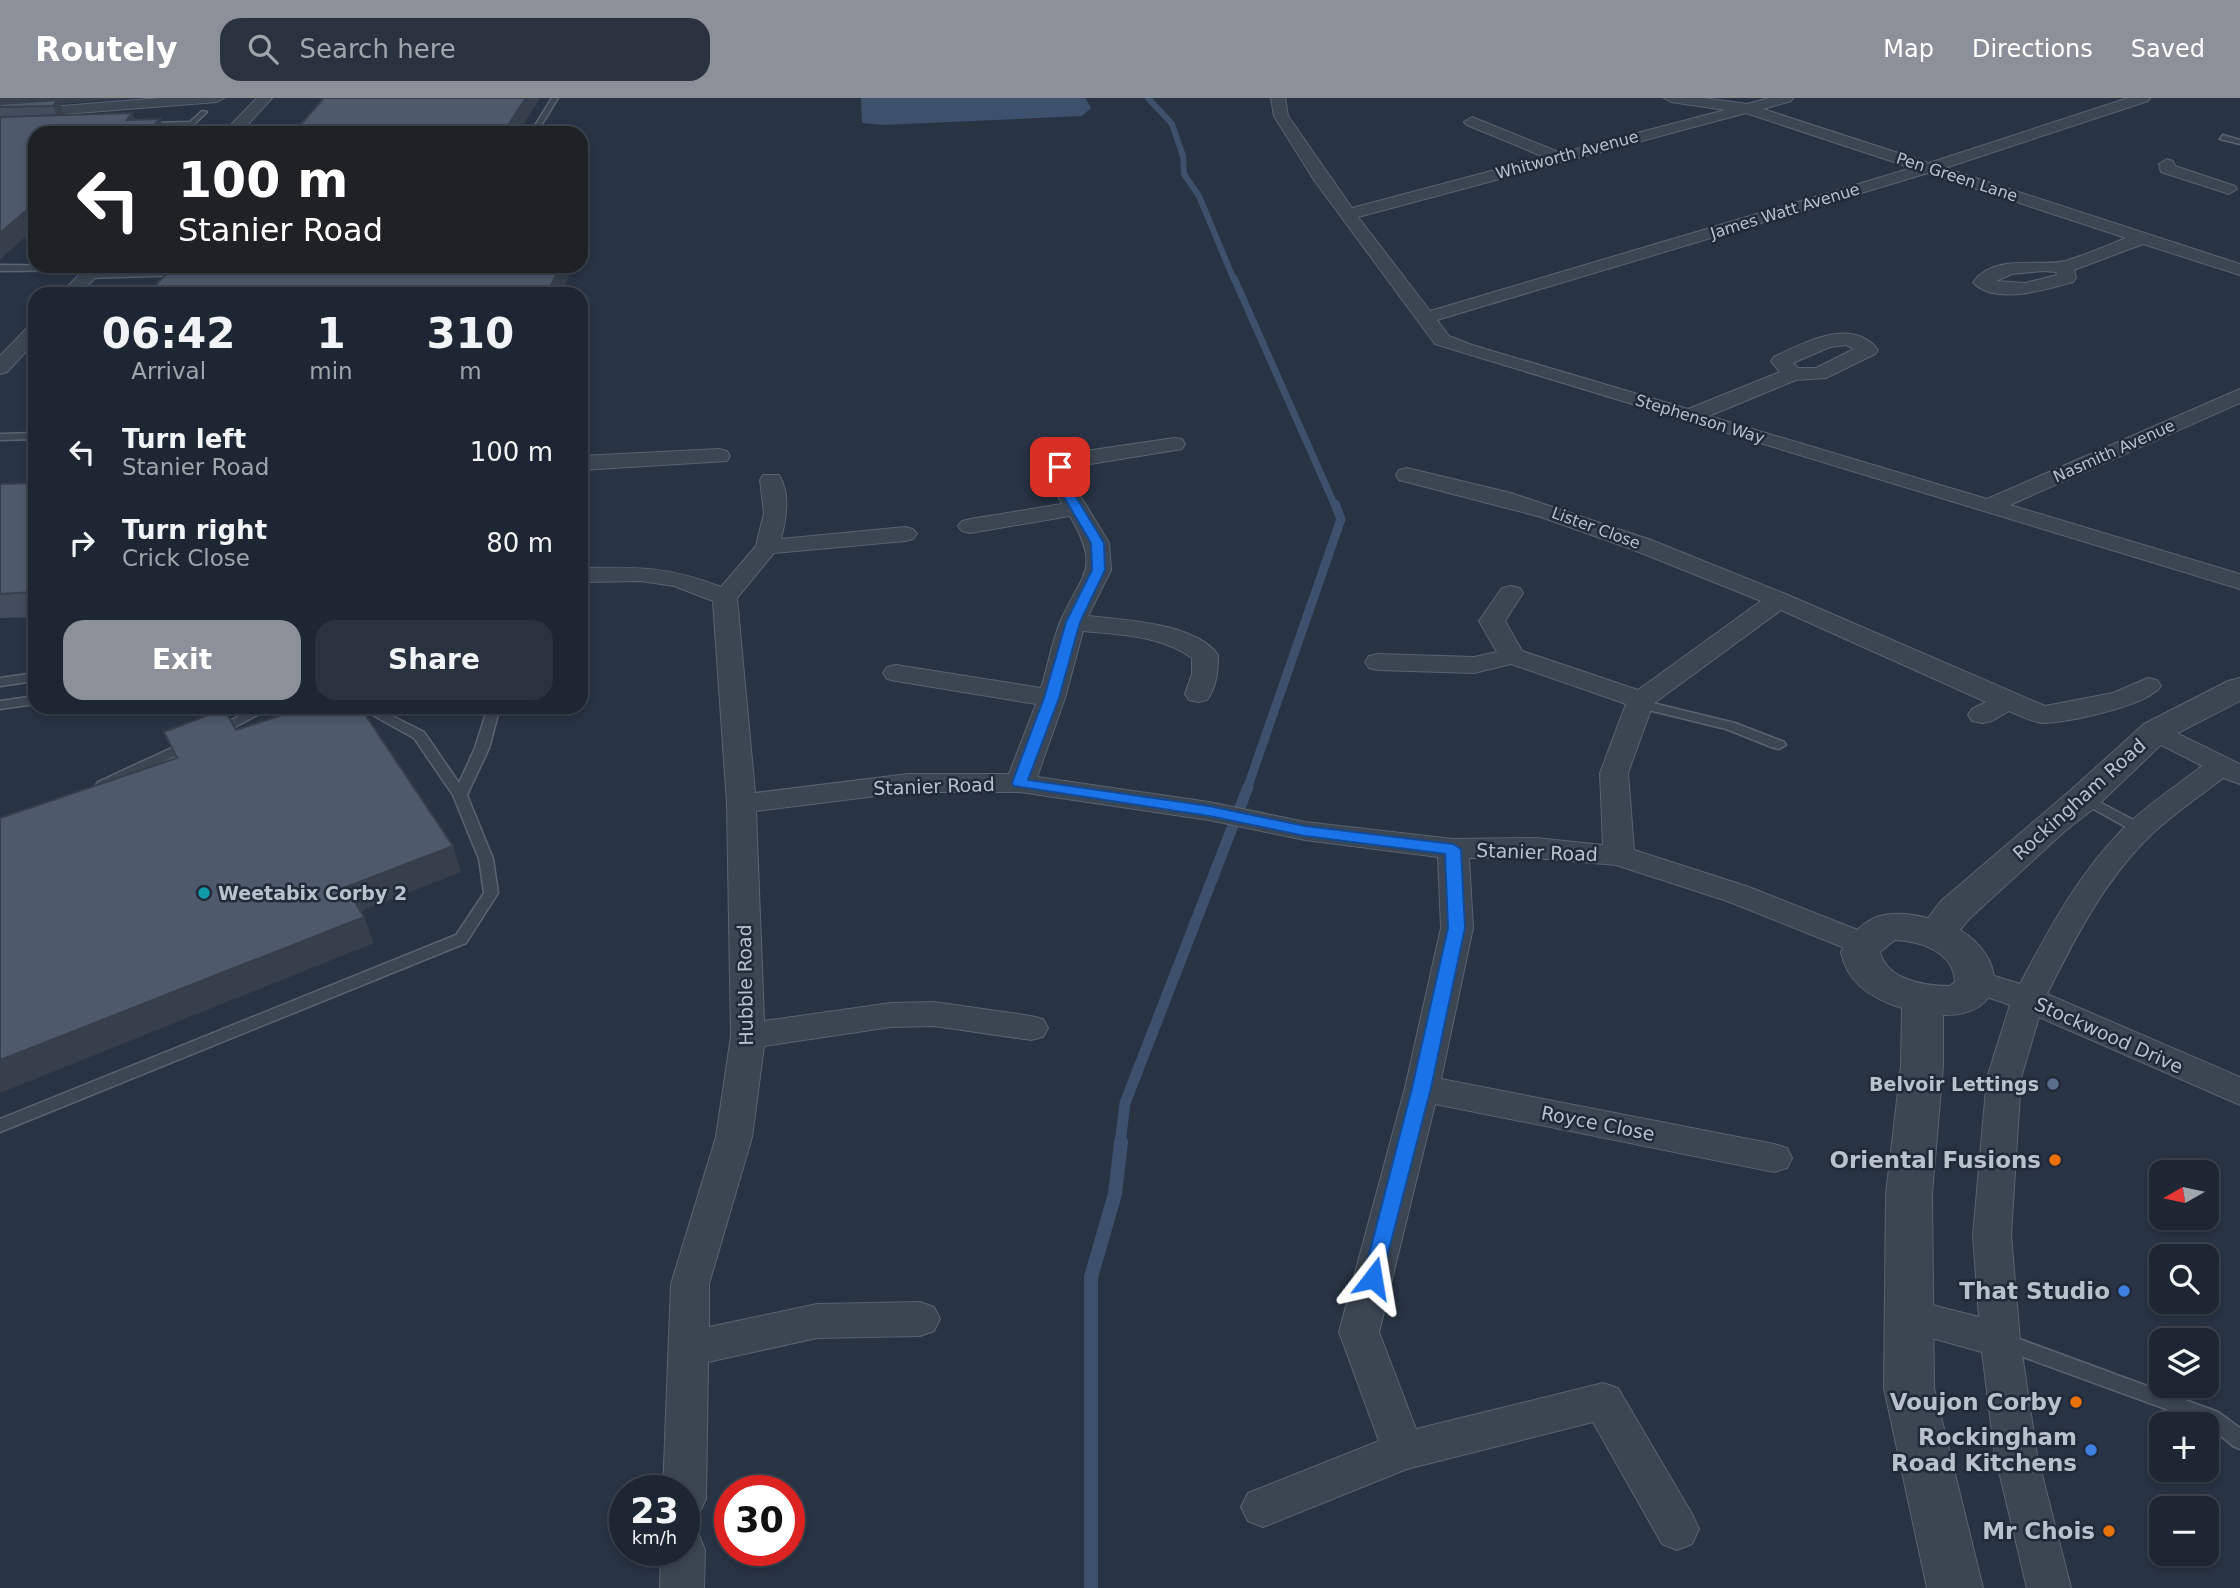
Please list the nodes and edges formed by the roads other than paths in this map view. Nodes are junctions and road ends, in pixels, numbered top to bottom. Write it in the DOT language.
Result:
graph roads {
  1 [pos="217,98"];
  2 [pos="265,98"];
  3 [pos="555,98"];
  4 [pos="1278,98"];
  5 [pos="1671,98"];
  6 [pos="1786,98"];
  7 [pos="2143,98"];
  8 [pos="1746,108"];
  9 [pos="204,112"];
  10 [pos="158,114"];
  11 [pos="0,115"];
  12 [pos="1472,122"];
  13 [pos="192,124"];
  14 [pos="134,125"];
  15 [pos="146,125"];
  16 [pos="238,126"];
  17 [pos="537,126"];
  18 [pos="2223,137"];
  19 [pos="2240,142"];
  20 [pos="1557,158"];
  21 [pos="2167,164"];
  22 [pos="1928,168"];
  23 [pos="2236,189"];
  24 [pos="1349,214"];
  25 [pos="2143,238"];
  26 [pos="2064,267"];
  27 [pos="0,268"];
  28 [pos="28,268"];
  29 [pos="2240,270"];
  30 [pos="90,273"];
  31 [pos="77,287"];
  32 [pos="1425,318"];
  33 [pos="28,338"];
  34 [pos="0,368"];
  35 [pos="1793,374"];
  36 [pos="2240,394"];
  37 [pos="1690,416"];
  38 [pos="28,436"];
  39 [pos="0,437"];
  40 [pos="1174,444"];
  41 [pos="719,456"];
  42 [pos="588,463"];
  43 [pos="1407,475"];
  44 [pos="771,480"];
  45 [pos="1987,507"];
  46 [pos="1077,508"];
  47 [pos="971,526"];
  48 [pos="905,534"];
  49 [pos="767,547"];
  50 [pos="588,575"];
  51 [pos="2240,582"];
  52 [pos="1510,593"];
  53 [pos="725,597"];
  54 [pos="1779,600"];
  55 [pos="1073,622"];
  56 [pos="1512,656"];
  57 [pos="1378,662"];
  58 [pos="896,673"];
  59 [pos="28,678"];
  60 [pos="0,682"];
  61 [pos="2148,686"];
  62 [pos="2240,688"];
  63 [pos="1198,694"];
  64 [pos="1052,698"];
  65 [pos="28,701"];
  66 [pos="2007,701"];
  67 [pos="1640,702"];
  68 [pos="0,705"];
  69 [pos="251,714"];
  70 [pos="377,714"];
  71 [pos="493,714"];
  72 [pos="1982,715"];
  73 [pos="2156,731"];
  74 [pos="1779,745"];
  75 [pos="2230,770"];
  76 [pos="1020,783"];
  77 [pos="88,792"];
  78 [pos="460,795"];
  79 [pos="2084,798"];
  80 [pos="741,804"];
  81 [pos="2140,829"];
  82 [pos="1453,849"];
  83 [pos="1619,856"];
  84 [pos="1936,934"];
  85 [pos="1862,944"];
  86 [pos="1976,981"];
  87 [pos="2028,999"];
  88 [pos="1922,1001"];
  89 [pos="1031,1028"];
  90 [pos="748,1036"];
  91 [pos="1422,1088"];
  92 [pos="2240,1092"];
  93 [pos="0,1126"];
  94 [pos="1774,1158"];
  95 [pos="1909,1316"];
  96 [pos="920,1319"];
  97 [pos="2000,1340"];
  98 [pos="688,1349"];
  99 [pos="2240,1440"];
  100 [pos="1404,1451"];
  101 [pos="685,1475"];
  102 [pos="1263,1507"];
  103 [pos="1677,1529"];
  104 [pos="683,1566"];
  105 [pos="682,1588"];
  106 [pos="1955,1588"];
  107 [pos="2049,1588"];
  1 -- 11 [label="street"];
  2 -- 16 [label="street"];
  3 -- 17 [label="lane"];
  4 -- 24 [label="street, Stephenson Way"];
  5 -- 8 [label="street, Pen Green Lane"];
  6 -- 8 [label="street, Whitworth Avenue"];
  7 -- 22 [label="street, James Watt Avenue"];
  8 -- 20 [label="street, Whitworth Avenue"];
  8 -- 22 [label="street, Pen Green Lane"];
  9 -- 13 [label="lane"];
  10 -- 15 [label="lane"];
  12 -- 20 [label="street"];
  13 -- 15 [label="lane"];
  14 -- 15 [label="lane"];
  18 -- 19 [label="lane"];
  20 -- 24 [label="street, Whitworth Avenue"];
  21 -- 23 [label="street"];
  22 -- 25 [label="street, Pen Green Lane"];
  22 -- 32 [label="street, James Watt Avenue"];
  24 -- 32 [label="street, Stephenson Way"];
  25 -- 26 [label="street"];
  25 -- 29 [label="street, Pen Green Lane"];
  27 -- 28 [label="lane"];
  30 -- 31 [label="street"];
  32 -- 37 [label="street, Stephenson Way"];
  33 -- 34 [label="street"];
  35 -- 37 [label="street"];
  36 -- 45 [label="street, Nasmith Avenue"];
  37 -- 45 [label="street, Stephenson Way"];
  38 -- 39 [label="lane"];
  40 -- 46 [label="street"];
  41 -- 42 [label="street"];
  43 -- 54 [label="street, Lister Close"];
  44 -- 49 [label="street"];
  45 -- 51 [label="street, Stephenson Way"];
  46 -- 47 [label="street"];
  46 -- 55 [label="street"];
  48 -- 49 [label="street"];
  49 -- 53 [label="street"];
  50 -- 53 [label="street"];
  52 -- 56 [label="street"];
  53 -- 80 [label="street, Hubble Road"];
  54 -- 66 [label="street, Lister Close"];
  54 -- 67 [label="street"];
  55 -- 63 [label="street"];
  55 -- 64 [label="street"];
  56 -- 57 [label="street"];
  56 -- 67 [label="street"];
  58 -- 64 [label="street"];
  59 -- 60 [label="lane"];
  61 -- 66 [label="street, Lister Close"];
  62 -- 73 [label="street, Rockingham Road"];
  64 -- 76 [label="street"];
  65 -- 68 [label="lane"];
  66 -- 72 [label="street"];
  67 -- 74 [label="lane"];
  67 -- 83 [label="street"];
  69 -- 77 [label="lane"];
  70 -- 78 [label="lane"];
  71 -- 78 [label="lane"];
  73 -- 75 [label="street"];
  73 -- 79 [label="street, Rockingham Road"];
  75 -- 81 [label="street"];
  76 -- 80 [label="street, Stanier Road"];
  76 -- 82 [label="street, Stanier Road"];
  78 -- 93 [label="lane"];
  79 -- 81 [label="lane"];
  79 -- 84 [label="street, Rockingham Road"];
  80 -- 90 [label="street, Hubble Road"];
  81 -- 87 [label="street"];
  82 -- 83 [label="street, Stanier Road"];
  82 -- 91 [label="street"];
  83 -- 85 [label="street, Stanier Road"];
  84 -- 85 [label="street"];
  84 -- 86 [label="street"];
  85 -- 88 [label="street"];
  86 -- 87 [label="street, Stockwood Drive"];
  86 -- 88 [label="street"];
  87 -- 92 [label="street, Stockwood Drive"];
  87 -- 97 [label="street"];
  88 -- 95 [label="street"];
  89 -- 90 [label="street"];
  90 -- 98 [label="street, Hubble Road"];
  91 -- 94 [label="street, Royce Close"];
  91 -- 100 [label="street"];
  95 -- 97 [label="street"];
  95 -- 106 [label="street"];
  96 -- 98 [label="street"];
  97 -- 99 [label="lane"];
  97 -- 107 [label="street"];
  98 -- 101 [label="street, Hubble Road"];
  100 -- 102 [label="street"];
  100 -- 103 [label="street"];
  104 -- 105 [label="street"];
}
